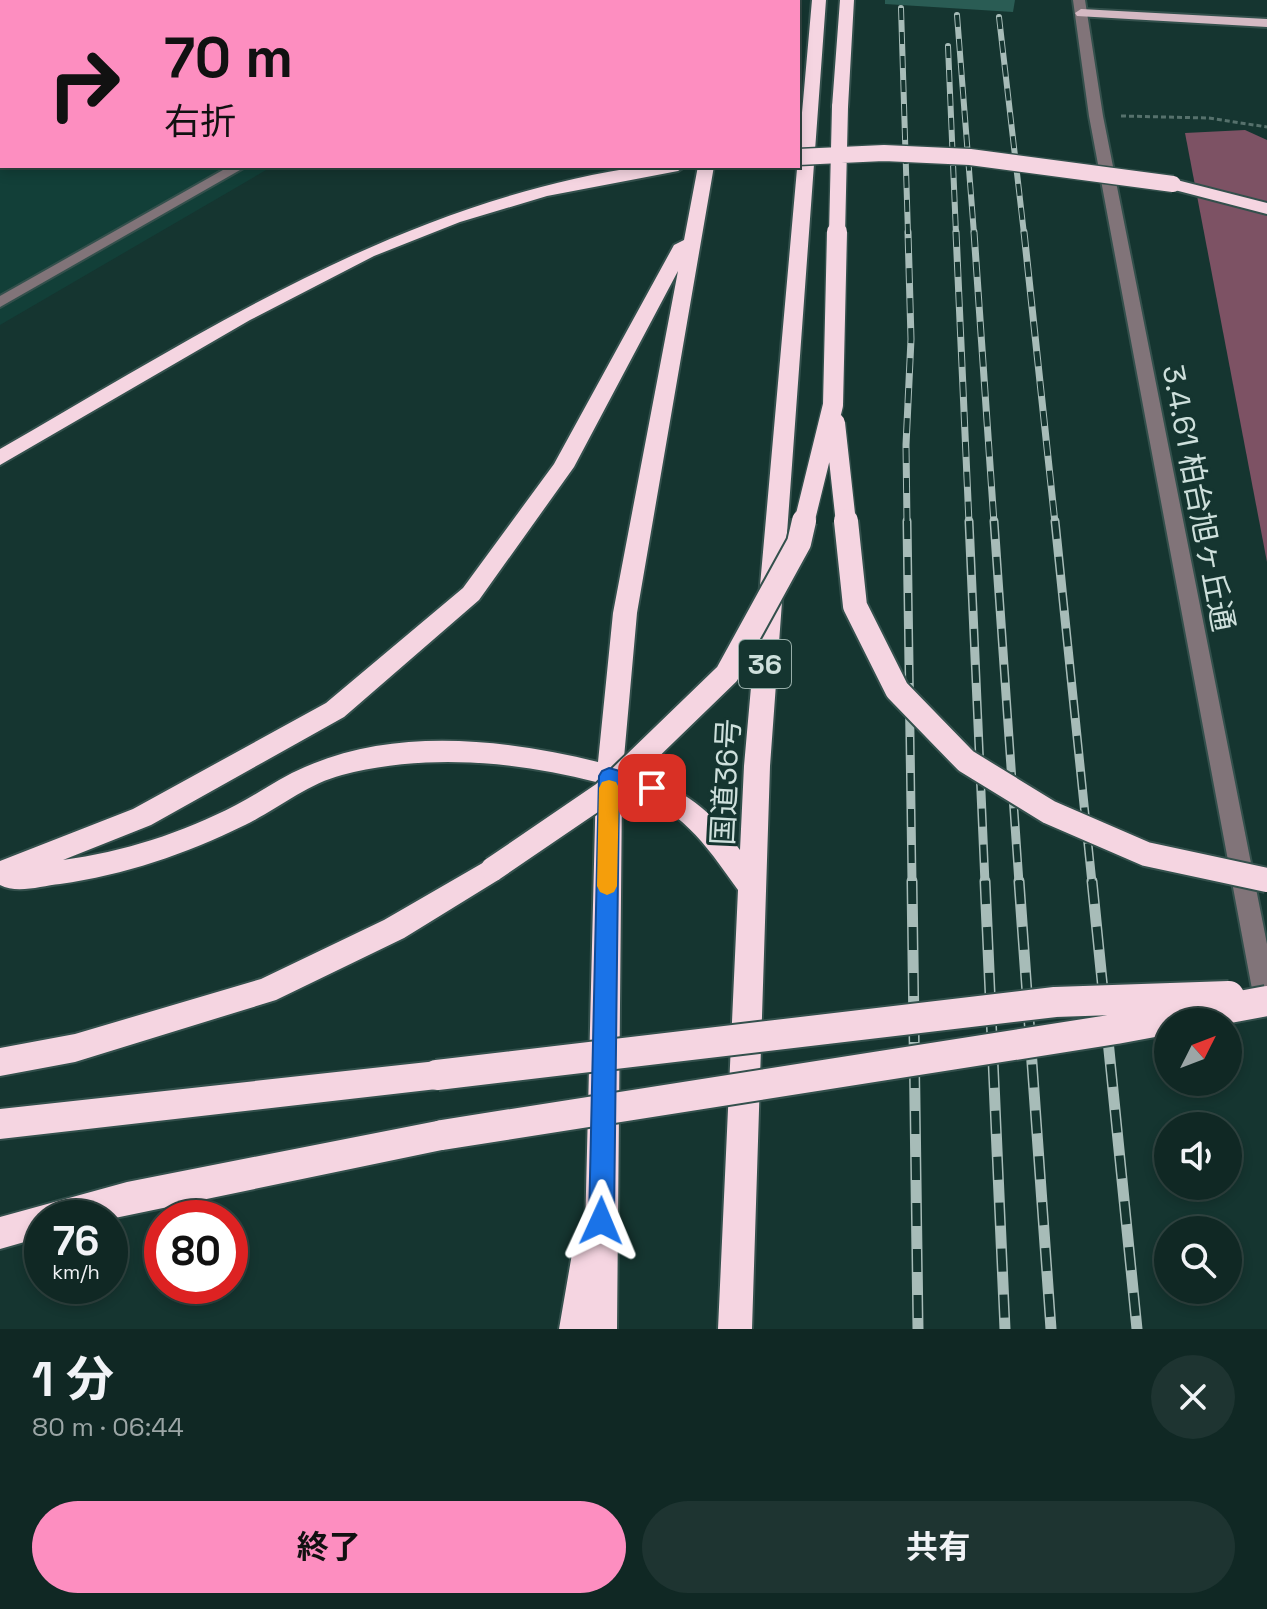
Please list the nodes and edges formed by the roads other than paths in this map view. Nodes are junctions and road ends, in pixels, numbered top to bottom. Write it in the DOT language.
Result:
graph roads {
  1 [pos="819,0"];
  2 [pos="847,0"];
  3 [pos="1080,7"];
  4 [pos="1267,23"];
  5 [pos="800,157"];
  6 [pos="236,168"];
  7 [pos="660,168"];
  8 [pos="706,168"];
  9 [pos="1267,206"];
  10 [pos="694,226"];
  11 [pos="0,302"];
  12 [pos="833,405"];
  13 [pos="0,458"];
  14 [pos="609,776"];
  15 [pos="0,876"];
  16 [pos="1267,880"];
  17 [pos="752,887"];
  18 [pos="1267,1000"];
  19 [pos="0,1062"];
  20 [pos="0,1124"];
  21 [pos="602,1168"];
  22 [pos="120,1200"];
  23 [pos="24,1226"];
  24 [pos="0,1233"];
  25 [pos="576,1329"];
  26 [pos="600,1329"];
  27 [pos="735,1329"];
  1 -- 17 [label="highway, 国道36号 / 36"];
  2 -- 12 [label="highway, bridge"];
  3 -- 4 [label="main road"];
  3 -- 18 [label="street, 3.4.61 柏台旭ヶ丘通"];
  5 -- 9 [label="highway, bridge"];
  6 -- 11 [label="street"];
  7 -- 13 [label="highway"];
  8 -- 10 [label="highway"];
  10 -- 14 [label="highway"];
  10 -- 15 [label="highway"];
  12 -- 16 [label="highway, bridge"];
  12 -- 19 [label="highway, bridge"];
  14 -- 15 [label="highway"];
  14 -- 17 [label="highway"];
  14 -- 21 [label="highway"];
  17 -- 27 [label="highway, 国道36号 / 36"];
  18 -- 20 [label="highway, bridge"];
  18 -- 22 [label="highway, bridge"];
  21 -- 25 [label="highway"];
  21 -- 26 [label="highway"];
  23 -- 24 [label="highway"];
}
